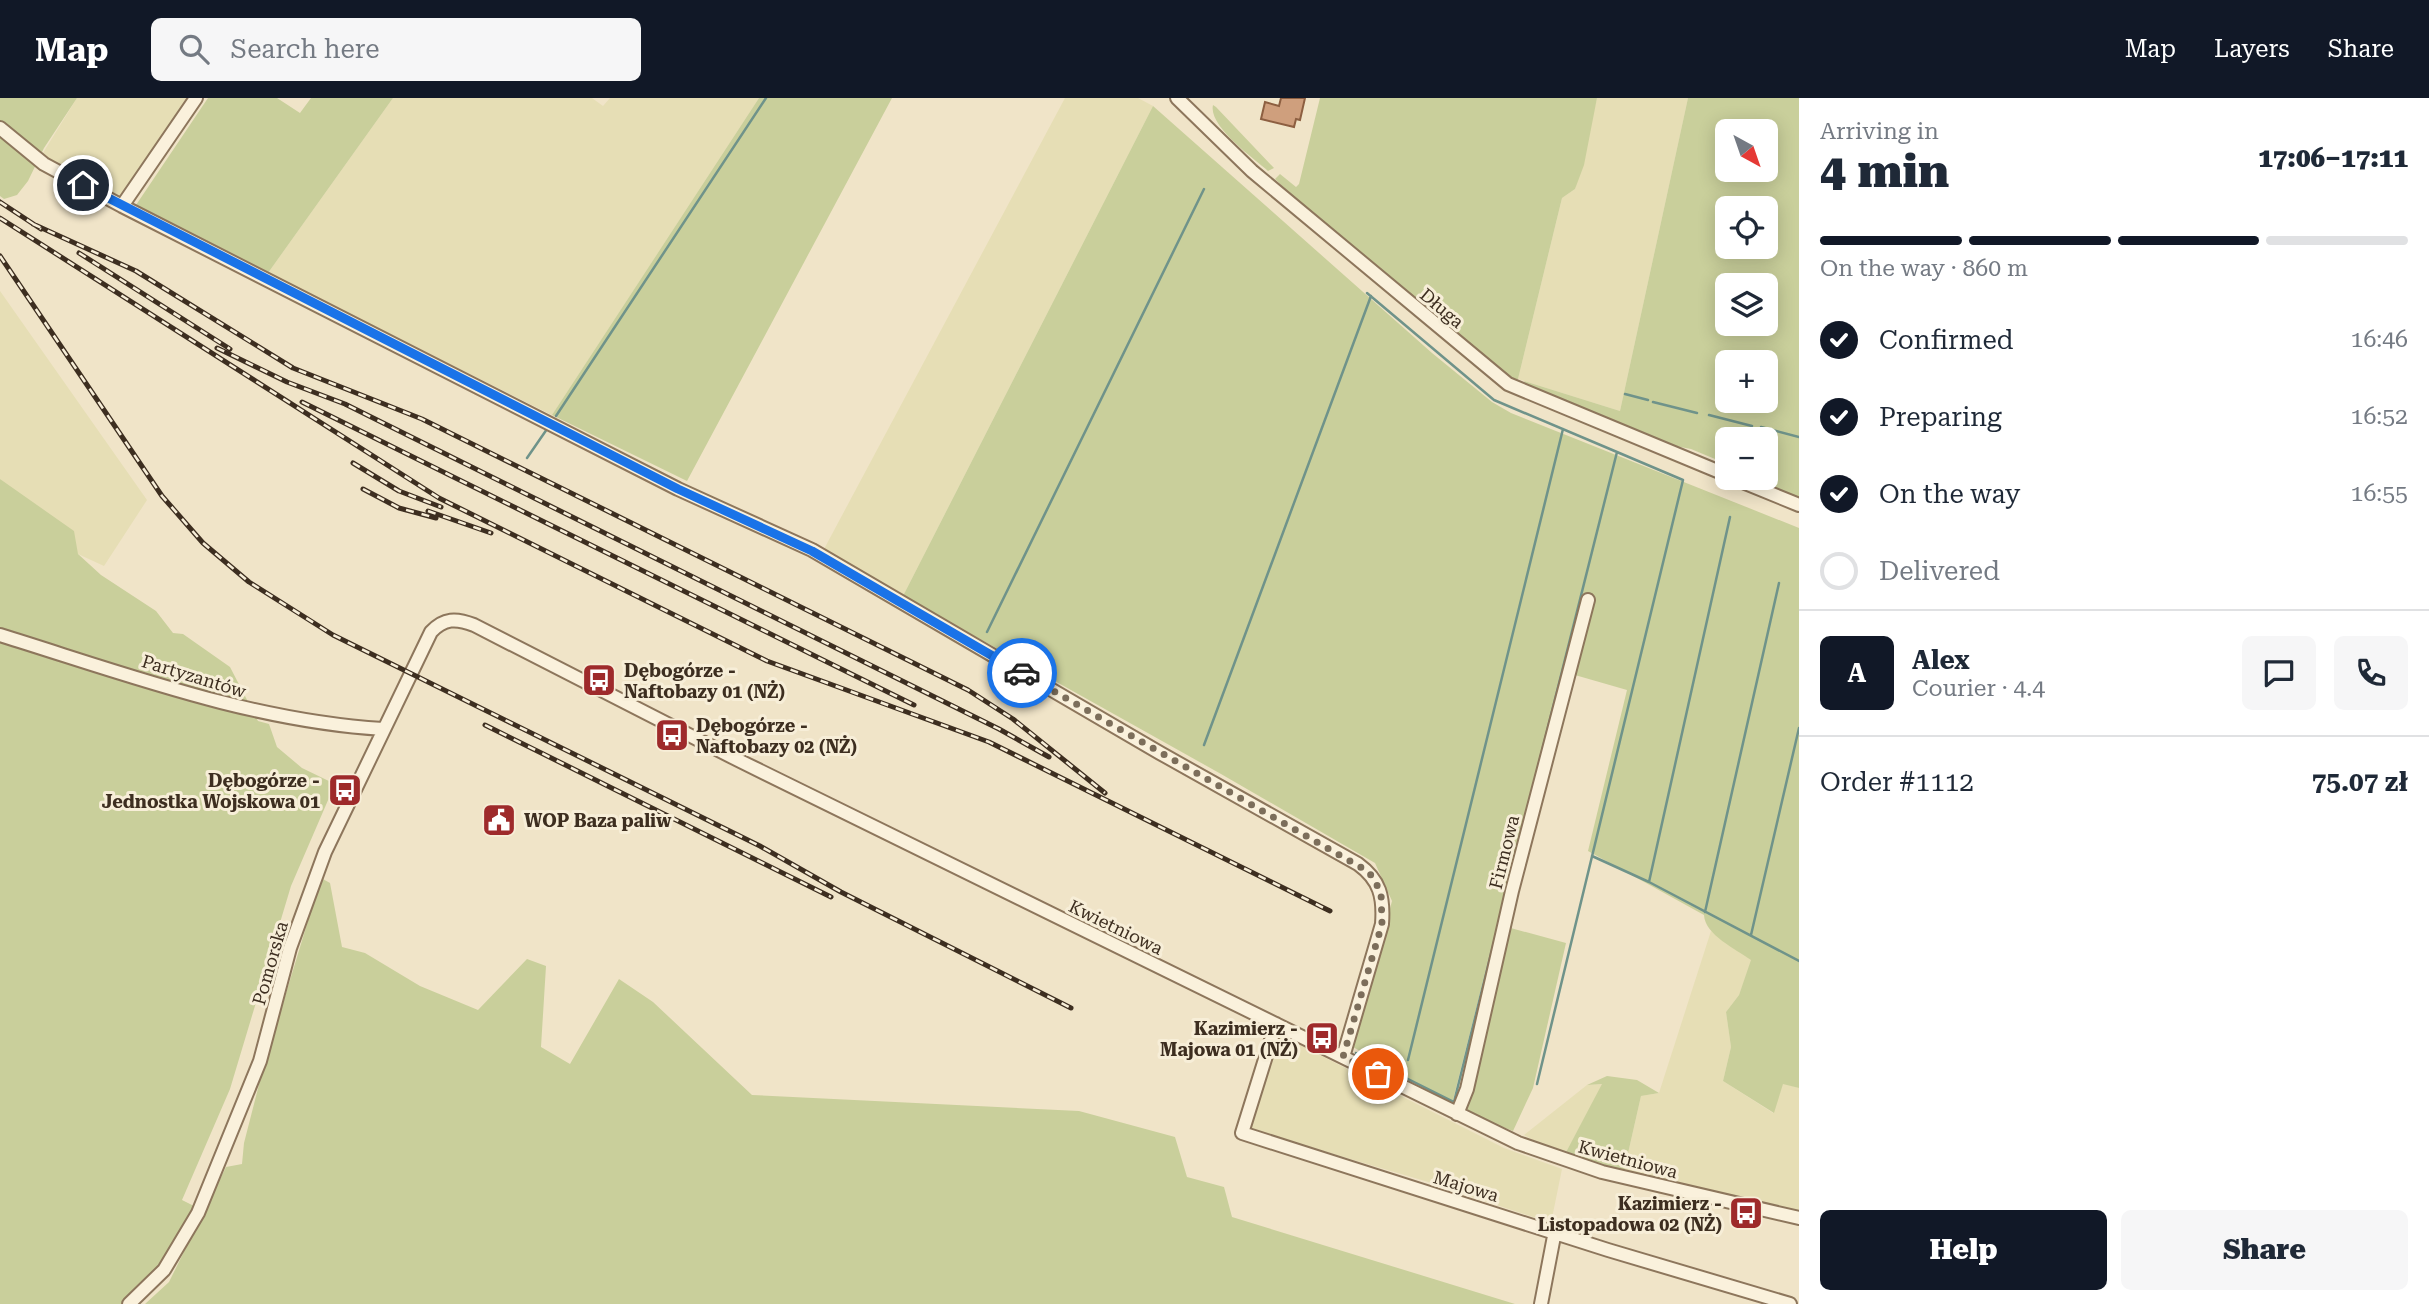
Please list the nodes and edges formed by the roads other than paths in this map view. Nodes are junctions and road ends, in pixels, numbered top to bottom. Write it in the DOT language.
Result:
graph roads {
  1 [pos="196,98"];
  2 [pos="1177,98"];
  3 [pos="0,128"];
  4 [pos="122,206"];
  5 [pos="1715,470"];
  6 [pos="1762,490"];
  7 [pos="1799,505"];
  8 [pos="1588,600"];
  9 [pos="439,624"];
  10 [pos="0,635"];
  11 [pos="383,729"];
  12 [pos="1276,1024"];
  13 [pos="1343,1057"];
  14 [pos="1457,1114"];
  15 [pos="1799,1218"];
  16 [pos="1555,1231"];
  17 [pos="129,1304"];
  18 [pos="1541,1304"];
  19 [pos="1790,1304"];
  1 -- 4 [label="street"];
  2 -- 5 [label="street, Długa"];
  3 -- 4 [label="street"];
  4 -- 13 [label="street"];
  6 -- 7 [label="street"];
  8 -- 14 [label="street, Firmowa"];
  9 -- 11 [label="street, Pomorska"];
  9 -- 12 [label="street, Kwietniowa"];
  10 -- 11 [label="street, Partyzantów"];
  11 -- 17 [label="street, Pomorska"];
  12 -- 13 [label="street, Kwietniowa"];
  12 -- 16 [label="street, Majowa"];
  13 -- 14 [label="street, Kwietniowa"];
  14 -- 15 [label="street, Kwietniowa"];
  16 -- 18 [label="street"];
  16 -- 19 [label="street, Majowa"];
}
